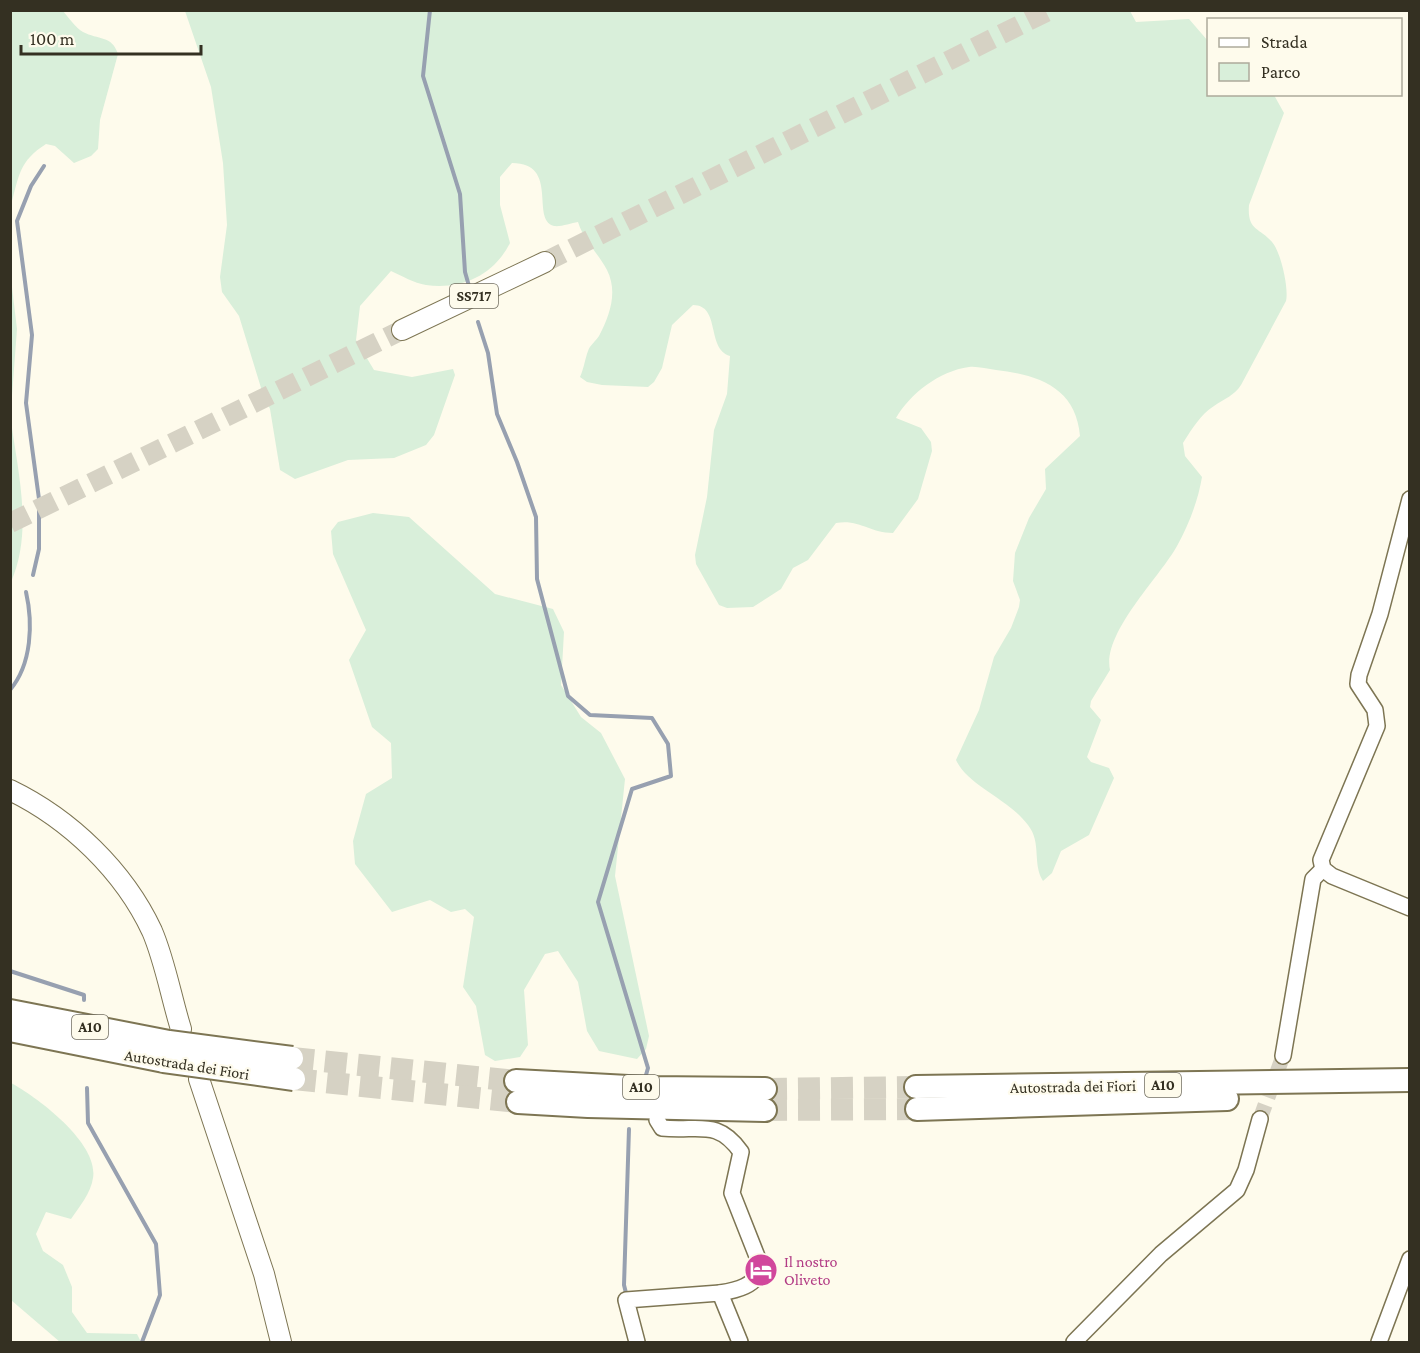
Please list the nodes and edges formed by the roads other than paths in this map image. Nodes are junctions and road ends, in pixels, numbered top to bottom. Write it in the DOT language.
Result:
graph roads {
  1 [pos="545,262"];
  2 [pos="402,330"];
  3 [pos="1410,499"];
  4 [pos="10,790"];
  5 [pos="1323,869"];
  6 [pos="1410,908"];
  7 [pos="10,1011"];
  8 [pos="10,1030"];
  9 [pos="171,1044"];
  10 [pos="1283,1056"];
  11 [pos="293,1068"];
  12 [pos="199,1079"];
  13 [pos="1410,1080"];
  14 [pos="517,1092"];
  15 [pos="1410,1096"];
  16 [pos="765,1099"];
  17 [pos="1260,1119"];
  18 [pos="657,1120"];
  19 [pos="1410,1259"];
  20 [pos="720,1293"];
  21 [pos="281,1342"];
  22 [pos="637,1342"];
  23 [pos="740,1342"];
  24 [pos="1074,1342"];
  25 [pos="1379,1342"];
  1 -- 2 [label="main road, SS717"];
  3 -- 5 [label="street"];
  4 -- 9 [label="main road"];
  5 -- 6 [label="street"];
  5 -- 10 [label="street"];
  7 -- 9 [label="highway, Autostrada dei Fiori / A10"];
  8 -- 9 [label="highway, Autostrada dei Fiori / A10"];
  9 -- 11 [label="highway, Autostrada dei Fiori / A10, bridge"];
  12 -- 21 [label="main road"];
  13 -- 15 [label="highway, Autostrada dei Fiori / A10"];
  14 -- 16 [label="highway, A10"];
  17 -- 24 [label="street"];
  18 -- 20 [label="street"];
  19 -- 25 [label="street"];
  20 -- 22 [label="street"];
  20 -- 23 [label="street"];
}
